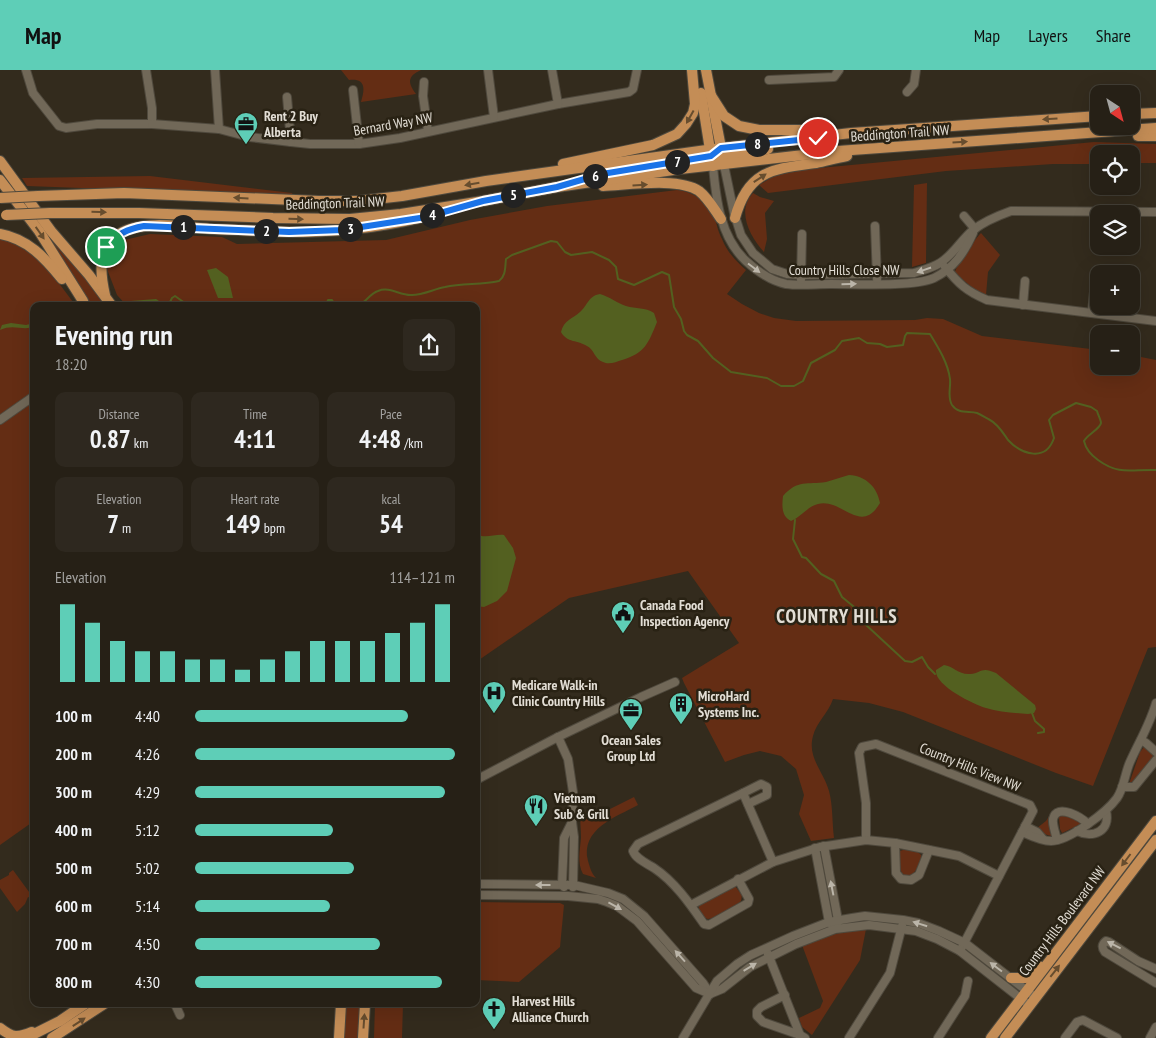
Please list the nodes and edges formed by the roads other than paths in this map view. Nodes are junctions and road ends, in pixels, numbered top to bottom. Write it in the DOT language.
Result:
graph roads {
  1 [pos="26,70"];
  2 [pos="146,70"];
  3 [pos="215,70"];
  4 [pos="488,70"];
  5 [pos="552,70"];
  6 [pos="637,70"];
  7 [pos="692,70"];
  8 [pos="698,70"];
  9 [pos="706,70"];
  10 [pos="839,70"];
  11 [pos="916,70"];
  12 [pos="769,80"];
  13 [pos="424,82"];
  14 [pos="353,90"];
  15 [pos="908,92"];
  16 [pos="710,94"];
  17 [pos="287,97"];
  18 [pos="558,104"];
  19 [pos="1156,113"];
  20 [pos="1140,114"];
  21 [pos="494,117"];
  22 [pos="1090,117"];
  23 [pos="152,124"];
  24 [pos="1156,128"];
  25 [pos="219,129"];
  26 [pos="428,131"];
  27 [pos="851,133"];
  28 [pos="1156,136"];
  29 [pos="1017,138"];
  30 [pos="291,142"];
  31 [pos="359,144"];
  32 [pos="877,148"];
  33 [pos="722,156"];
  34 [pos="711,157"];
  35 [pos="0,161"];
  36 [pos="520,176"];
  37 [pos="0,180"];
  38 [pos="557,187"];
  39 [pos="0,191"];
  40 [pos="36,193"];
  41 [pos="0,198"];
  42 [pos="483,201"];
  43 [pos="732,201"];
  44 [pos="716,206"];
  45 [pos="1156,212"];
  46 [pos="3,215"];
  47 [pos="964,216"];
  48 [pos="721,218"];
  49 [pos="735,218"];
  50 [pos="875,226"];
  51 [pos="975,229"];
  52 [pos="0,234"];
  53 [pos="802,234"];
  54 [pos="941,263"];
  55 [pos="948,270"];
  56 [pos="876,274"];
  57 [pos="801,275"];
  58 [pos="1025,281"];
  59 [pos="800,284"];
  60 [pos="877,284"];
  61 [pos="105,296"];
  62 [pos="79,302"];
  63 [pos="83,302"];
  64 [pos="109,302"];
  65 [pos="1023,304"];
  66 [pos="1090,313"];
  67 [pos="1108,315"];
  68 [pos="1156,321"];
  69 [pos="30,399"];
  70 [pos="0,420"];
  71 [pos="675,682"];
  72 [pos="1156,703"];
  73 [pos="1154,715"];
  74 [pos="558,737"];
  75 [pos="1141,740"];
  76 [pos="1156,752"];
  77 [pos="1156,760"];
  78 [pos="480,778"];
  79 [pos="1122,788"];
  80 [pos="743,793"];
  81 [pos="748,804"];
  82 [pos="1106,811"];
  83 [pos="1156,821"];
  84 [pos="572,822"];
  85 [pos="1088,824"];
  86 [pos="1024,829"];
  87 [pos="1077,831"];
  88 [pos="866,840"];
  89 [pos="1057,840"];
  90 [pos="1156,840"];
  91 [pos="895,843"];
  92 [pos="820,847"];
  93 [pos="929,850"];
  94 [pos="773,862"];
  95 [pos="999,876"];
  96 [pos="738,879"];
  97 [pos="480,884"];
  98 [pos="562,885"];
  99 [pos="574,885"];
  100 [pos="480,895"];
  101 [pos="568,896"];
  102 [pos="691,905"];
  103 [pos="838,920"];
  104 [pos="903,920"];
  105 [pos="829,922"];
  106 [pos="835,929"];
  107 [pos="902,929"];
  108 [pos="1072,930"];
  109 [pos="965,943"];
  110 [pos="766,949"];
  111 [pos="960,951"];
  112 [pos="769,957"];
  113 [pos="1138,961"];
  114 [pos="1156,969"];
  115 [pos="1133,971"];
  116 [pos="1011,978"];
  117 [pos="968,981"];
  118 [pos="1156,984"];
  119 [pos="710,994"];
  120 [pos="1023,994"];
  121 [pos="785,995"];
  122 [pos="1032,1001"];
  123 [pos="80,1007"];
  124 [pos="100,1007"];
  125 [pos="176,1007"];
  126 [pos="341,1007"];
  127 [pos="365,1007"];
  128 [pos="180,1015"];
  129 [pos="56,1023"];
  130 [pos="1156,1027"];
  131 [pos="0,1028"];
  132 [pos="803,1037"];
  133 [pos="26,1038"];
  134 [pos="52,1038"];
  135 [pos="339,1038"];
  136 [pos="363,1038"];
  137 [pos="683,1038"];
  138 [pos="849,1038"];
  139 [pos="938,1038"];
  140 [pos="991,1038"];
  141 [pos="1005,1038"];
  142 [pos="1065,1038"];
  143 [pos="1117,1038"];
  144 [pos="1150,1038"];
  1 -- 23 [label="street, Bernard Way NW"];
  2 -- 23 [label="street"];
  3 -- 25 [label="street"];
  4 -- 21 [label="street"];
  5 -- 18 [label="street"];
  6 -- 18 [label="street, Bernard Way NW"];
  7 -- 36 [label="main road, one-way"];
  8 -- 34 [label="main road"];
  9 -- 16 [label="main road"];
  10 -- 12 [label="street"];
  11 -- 15 [label="street"];
  13 -- 26 [label="street"];
  14 -- 31 [label="street"];
  16 -- 27 [label="main road"];
  16 -- 33 [label="main road"];
  17 -- 30 [label="street"];
  18 -- 21 [label="street, Bernard Way NW"];
  19 -- 20 [label="main road"];
  21 -- 26 [label="street, Bernard Way NW"];
  22 -- 27 [label="main road, Beddington Trail NW, one-way"];
  23 -- 25 [label="street, Bernard Way NW"];
  24 -- 29 [label="main road, Beddington Trail NW"];
  25 -- 30 [label="street, Bernard Way NW"];
  26 -- 31 [label="street, Bernard Way NW"];
  27 -- 33 [label="main road, Beddington Trail NW"];
  28 -- 29 [label="main road"];
  32 -- 29 [label="main road, Beddington Trail NW, one-way"];
  30 -- 31 [label="street, Bernard Way NW"];
  32 -- 33 [label="main road, Beddington Trail NW"];
  49 -- 32 [label="main road, one-way"];
  33 -- 34 [label="main road"];
  33 -- 34 [label="main road, Beddington Trail NW"];
  33 -- 43 [label="street, Country Hills Close NW"];
  34 -- 36 [label="main road, Beddington Trail NW"];
  34 -- 38 [label="main road, Beddington Trail NW"];
  34 -- 44 [label="street"];
  35 -- 61 [label="main road"];
  36 -- 40 [label="main road, Beddington Trail NW, one-way"];
  37 -- 63 [label="main road, one-way"];
  38 -- 42 [label="main road, Beddington Trail NW"];
  38 -- 44 [label="main road, one-way"];
  39 -- 40 [label="main road"];
  40 -- 41 [label="main road, bridge"];
  46 -- 42 [label="main road, Beddington Trail NW, one-way, bridge"];
  42 -- 61 [label="main road"];
  43 -- 44 [label="street"];
  43 -- 49 [label="street, Country Hills Close NW"];
  44 -- 48 [label="main road"];
  45 -- 51 [label="street, Country Hills Close NW"];
  47 -- 51 [label="street"];
  48 -- 59 [label="street, Country Hills Close NW, one-way"];
  49 -- 57 [label="street, Country Hills Close NW"];
  50 -- 56 [label="street"];
  51 -- 54 [label="street, Country Hills Close NW"];
  51 -- 55 [label="street, Country Hills Close NW"];
  52 -- 62 [label="main road"];
  53 -- 57 [label="street"];
  54 -- 55 [label="street"];
  54 -- 56 [label="street, Country Hills Close NW, one-way"];
  55 -- 60 [label="street, Country Hills Close NW"];
  55 -- 65 [label="street"];
  56 -- 57 [label="street, Country Hills Close NW"];
  56 -- 60 [label="street"];
  57 -- 59 [label="street"];
  58 -- 65 [label="street"];
  59 -- 60 [label="street, Country Hills Close NW, one-way"];
  61 -- 64 [label="main road"];
  65 -- 66 [label="street"];
  67 -- 68 [label="street"];
  69 -- 70 [label="street"];
  71 -- 74 [label="street"];
  72 -- 73 [label="street"];
  73 -- 75 [label="street"];
  74 -- 78 [label="street"];
  74 -- 84 [label="street"];
  75 -- 76 [label="street"];
  75 -- 79 [label="street"];
  77 -- 79 [label="street"];
  79 -- 82 [label="street"];
  80 -- 81 [label="street"];
  80 -- 81 [label="street"];
  80 -- 102 [label="street"];
  81 -- 94 [label="street"];
  82 -- 85 [label="street"];
  82 -- 87 [label="street"];
  83 -- 108 [label="main road, Country Hills Boulevard NW, one-way"];
  84 -- 98 [label="street"];
  84 -- 99 [label="street"];
  85 -- 87 [label="street"];
  85 -- 89 [label="street"];
  86 -- 88 [label="street, Country Hills View NW"];
  86 -- 89 [label="street"];
  86 -- 95 [label="street, Country Hills View NW"];
  87 -- 89 [label="street"];
  88 -- 91 [label="street"];
  88 -- 92 [label="street"];
  122 -- 90 [label="main road, Country Hills Boulevard NW, one-way"];
  91 -- 93 [label="street"];
  91 -- 93 [label="street"];
  92 -- 94 [label="street"];
  103 -- 92 [label="street, one-way"];
  92 -- 105 [label="street"];
  93 -- 95 [label="street"];
  94 -- 96 [label="street"];
  95 -- 109 [label="street, Country Hills View NW"];
  96 -- 102 [label="street"];
  96 -- 102 [label="street"];
  98 -- 97 [label="street, one-way"];
  98 -- 99 [label="street"];
  98 -- 101 [label="street"];
  99 -- 101 [label="street"];
  119 -- 99 [label="street, one-way"];
  100 -- 101 [label="street"];
  101 -- 119 [label="street, one-way"];
  103 -- 104 [label="street"];
  103 -- 105 [label="street"];
  103 -- 106 [label="street"];
  104 -- 107 [label="street"];
  109 -- 104 [label="street, one-way"];
  105 -- 106 [label="street"];
  105 -- 110 [label="street"];
  106 -- 107 [label="street"];
  106 -- 112 [label="street"];
  107 -- 111 [label="street"];
  107 -- 138 [label="street"];
  108 -- 116 [label="main road"];
  108 -- 120 [label="main road, Country Hills Boulevard NW"];
  109 -- 111 [label="street, Country Hills View NW"];
  116 -- 109 [label="street, one-way"];
  110 -- 112 [label="street"];
  110 -- 119 [label="street"];
  111 -- 120 [label="street"];
  119 -- 112 [label="street, one-way"];
  112 -- 121 [label="street"];
  113 -- 114 [label="street"];
  113 -- 115 [label="street"];
  113 -- 115 [label="street, one-way"];
  115 -- 118 [label="street"];
  116 -- 120 [label="street"];
  117 -- 139 [label="street"];
  119 -- 137 [label="street"];
  120 -- 122 [label="street"];
  120 -- 140 [label="main road, Country Hills Boulevard NW"];
  121 -- 132 [label="street"];
  121 -- 132 [label="street"];
  122 -- 141 [label="main road, Country Hills Boulevard NW"];
  123 -- 129 [label="main road"];
  134 -- 124 [label="main road, one-way"];
  125 -- 128 [label="street"];
  126 -- 135 [label="main road"];
  136 -- 127 [label="main road, one-way"];
  129 -- 131 [label="main road"];
  129 -- 133 [label="main road"];
  130 -- 144 [label="street"];
  142 -- 143 [label="street"];
}
